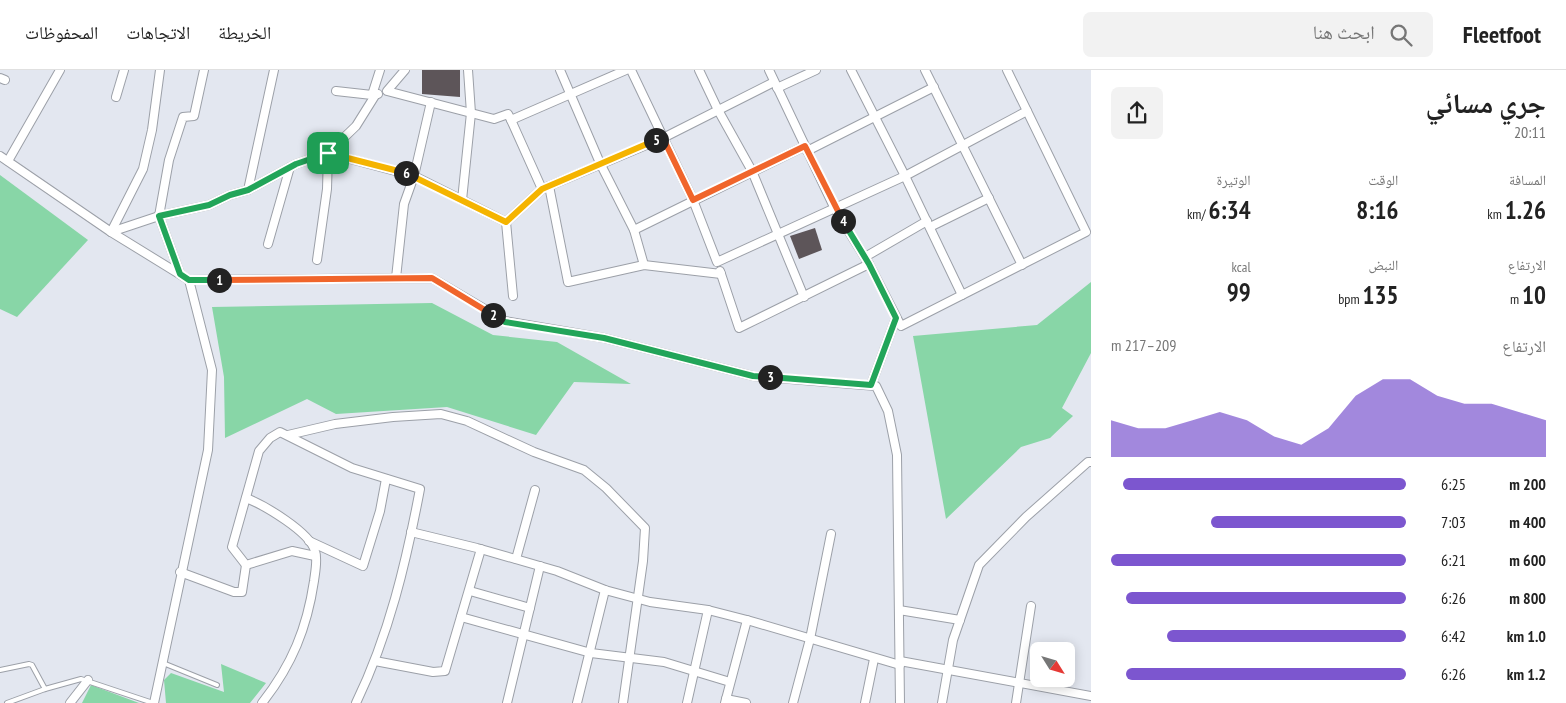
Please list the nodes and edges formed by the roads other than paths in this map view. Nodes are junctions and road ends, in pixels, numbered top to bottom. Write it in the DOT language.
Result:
graph roads {
  1 [pos="60,70"];
  2 [pos="124,70"];
  3 [pos="160,70"];
  4 [pos="204,70"];
  5 [pos="274,70"];
  6 [pos="380,70"];
  7 [pos="405,70"];
  8 [pos="468,70"];
  9 [pos="560,70"];
  10 [pos="626,70"];
  11 [pos="631,70"];
  12 [pos="699,70"];
  13 [pos="769,70"];
  14 [pos="816,70"];
  15 [pos="851,70"];
  16 [pos="925,70"];
  17 [pos="1007,70"];
  18 [pos="776,85"];
  19 [pos="934,87"];
  20 [pos="336,91"];
  21 [pos="387,91"];
  22 [pos="571,93"];
  23 [pos="374,95"];
  24 [pos="116,97"];
  25 [pos="431,102"];
  26 [pos="718,110"];
  27 [pos="1027,111"];
  28 [pos="471,113"];
  29 [pos="876,118"];
  30 [pos="511,120"];
  31 [pos="663,138"];
  32 [pos="963,145"];
  33 [pos="806,148"];
  34 [pos="328,153"];
  35 [pos="0,156"];
  36 [pos="8,161"];
  37 [pos="600,163"];
  38 [pos="290,167"];
  39 [pos="752,171"];
  40 [pos="414,176"];
  41 [pos="905,176"];
  42 [pos="546,188"];
  43 [pos="248,190"];
  44 [pos="989,198"];
  45 [pos="462,200"];
  46 [pos="693,200"];
  47 [pos="835,209"];
  48 [pos="159,216"];
  49 [pos="506,222"];
  50 [pos="928,224"];
  51 [pos="634,230"];
  52 [pos="111,232"];
  53 [pos="778,235"];
  54 [pos="268,244"];
  55 [pos="865,257"];
  56 [pos="317,260"];
  57 [pos="717,262"];
  58 [pos="869,264"];
  59 [pos="644,265"];
  60 [pos="1022,265"];
  61 [pos="180,274"];
  62 [pos="721,274"];
  63 [pos="396,278"];
  64 [pos="189,280"];
  65 [pos="962,295"];
  66 [pos="513,296"];
  67 [pos="804,297"];
  68 [pos="896,318"];
  69 [pos="871,385"];
  70 [pos="288,436"];
  71 [pos="1091,462"];
  72 [pos="386,479"];
  73 [pos="535,490"];
  74 [pos="246,498"];
  75 [pos="411,532"];
  76 [pos="831,534"];
  77 [pos="309,540"];
  78 [pos="481,549"];
  79 [pos="315,556"];
  80 [pos="516,559"];
  81 [pos="246,565"];
  82 [pos="540,566"];
  83 [pos="180,572"];
  84 [pos="605,590"];
  85 [pos="470,591"];
  86 [pos="638,598"];
  87 [pos="1031,606"];
  88 [pos="530,608"];
  89 [pos="708,610"];
  90 [pos="899,610"];
  91 [pos="461,617"];
  92 [pos="747,620"];
  93 [pos="960,620"];
  94 [pos="523,636"];
  95 [pos="810,639"];
  96 [pos="591,653"];
  97 [pos="631,657"];
  98 [pos="874,659"];
  99 [pos="375,661"];
  100 [pos="162,662"];
  101 [pos="900,663"];
  102 [pos="0,670"];
  103 [pos="693,670"];
  104 [pos="950,671"];
  105 [pos="88,680"];
  106 [pos="730,682"];
  107 [pos="1020,682"];
  108 [pos="217,685"];
  109 [pos="45,689"];
  110 [pos="1090,697"];
  111 [pos="725,701"];
  112 [pos="7,703"];
  113 [pos="70,703"];
  114 [pos="154,703"];
  115 [pos="262,703"];
  116 [pos="356,703"];
  117 [pos="507,703"];
  118 [pos="577,703"];
  119 [pos="623,703"];
  120 [pos="686,703"];
  121 [pos="746,703"];
  122 [pos="793,703"];
  123 [pos="866,703"];
  124 [pos="900,703"];
  125 [pos="942,703"];
  126 [pos="1016,703"];
  1 -- 36 [label="street"];
  2 -- 24 [label="street"];
  3 -- 52 [label="street"];
  4 -- 48 [label="street"];
  5 -- 43 [label="street"];
  6 -- 23 [label="street"];
  7 -- 21 [label="street"];
  8 -- 28 [label="street"];
  9 -- 22 [label="street"];
  10 -- 22 [label="street"];
  11 -- 31 [label="street"];
  12 -- 26 [label="street"];
  13 -- 18 [label="street"];
  14 -- 18 [label="street"];
  15 -- 29 [label="street"];
  16 -- 19 [label="street"];
  17 -- 27 [label="street"];
  18 -- 26 [label="street"];
  18 -- 33 [label="street"];
  19 -- 29 [label="street"];
  19 -- 32 [label="street"];
  20 -- 23 [label="street"];
  21 -- 23 [label="street"];
  21 -- 25 [label="street"];
  22 -- 30 [label="street"];
  22 -- 37 [label="street"];
  23 -- 34 [label="street"];
  25 -- 28 [label="street"];
  25 -- 40 [label="street"];
  26 -- 31 [label="street"];
  26 -- 39 [label="street"];
  27 -- 32 [label="street"];
  27 -- 60 [label="street"];
  28 -- 30 [label="street"];
  28 -- 45 [label="street"];
  29 -- 33 [label="street"];
  29 -- 41 [label="street"];
  30 -- 42 [label="street"];
  31 -- 37 [label="street"];
  31 -- 46 [label="street"];
  32 -- 41 [label="street"];
  32 -- 44 [label="street"];
  33 -- 39 [label="street"];
  33 -- 47 [label="street"];
  34 -- 38 [label="street"];
  34 -- 40 [label="street"];
  34 -- 56 [label="street"];
  35 -- 36 [label="street"];
  36 -- 52 [label="street"];
  37 -- 42 [label="street"];
  37 -- 51 [label="street"];
  38 -- 43 [label="street"];
  38 -- 54 [label="street"];
  39 -- 46 [label="street"];
  39 -- 53 [label="street"];
  40 -- 45 [label="street"];
  40 -- 63 [label="street"];
  41 -- 47 [label="street"];
  41 -- 50 [label="street"];
  42 -- 49 [label="street"];
  42 -- 59 [label="street"];
  43 -- 48 [label="street"];
  44 -- 50 [label="street"];
  44 -- 60 [label="street"];
  45 -- 49 [label="street"];
  46 -- 51 [label="street"];
  46 -- 57 [label="street"];
  47 -- 53 [label="street"];
  47 -- 55 [label="street"];
  48 -- 52 [label="street"];
  48 -- 61 [label="street"];
  49 -- 66 [label="street"];
  50 -- 55 [label="street"];
  50 -- 65 [label="street"];
  51 -- 59 [label="street"];
  52 -- 61 [label="street"];
  53 -- 57 [label="street"];
  53 -- 67 [label="street"];
  55 -- 58 [label="street"];
  57 -- 62 [label="street"];
  58 -- 67 [label="street"];
  58 -- 68 [label="street"];
  59 -- 62 [label="street"];
  60 -- 65 [label="street"];
  61 -- 64 [label="street"];
  62 -- 67 [label="street"];
  63 -- 64 [label="street"];
  63 -- 69 [label="street"];
  64 -- 83 [label="street"];
  65 -- 68 [label="street"];
  68 -- 69 [label="street"];
  69 -- 90 [label="street"];
  70 -- 72 [label="street"];
  70 -- 74 [label="street"];
  70 -- 86 [label="street"];
  71 -- 93 [label="street"];
  72 -- 75 [label="street"];
  72 -- 77 [label="street"];
  73 -- 80 [label="street"];
  74 -- 77 [label="street"];
  74 -- 81 [label="street"];
  75 -- 78 [label="street"];
  75 -- 99 [label="street"];
  76 -- 95 [label="street"];
  77 -- 79 [label="street"];
  78 -- 80 [label="street"];
  78 -- 85 [label="street"];
  79 -- 81 [label="street"];
  79 -- 115 [label="street"];
  80 -- 82 [label="street"];
  81 -- 83 [label="street"];
  82 -- 84 [label="street"];
  82 -- 88 [label="street"];
  83 -- 100 [label="street"];
  84 -- 86 [label="street"];
  84 -- 96 [label="street"];
  85 -- 88 [label="street"];
  85 -- 91 [label="street"];
  86 -- 89 [label="street"];
  86 -- 97 [label="street"];
  87 -- 107 [label="street"];
  88 -- 94 [label="street"];
  89 -- 92 [label="street"];
  89 -- 103 [label="street"];
  90 -- 93 [label="street"];
  90 -- 101 [label="street"];
  91 -- 94 [label="street"];
  91 -- 99 [label="street"];
  92 -- 95 [label="street"];
  92 -- 106 [label="street"];
  93 -- 104 [label="street"];
  94 -- 96 [label="street"];
  94 -- 117 [label="street"];
  95 -- 98 [label="street"];
  95 -- 122 [label="street"];
  96 -- 97 [label="street"];
  96 -- 118 [label="street"];
  97 -- 103 [label="street"];
  97 -- 119 [label="street"];
  98 -- 101 [label="street"];
  98 -- 123 [label="street"];
  99 -- 116 [label="street"];
  100 -- 108 [label="lane"];
  100 -- 114 [label="street"];
  101 -- 104 [label="street"];
  101 -- 124 [label="street"];
  102 -- 109 [label="lane"];
  103 -- 106 [label="street"];
  103 -- 120 [label="street"];
  104 -- 107 [label="street"];
  104 -- 125 [label="street"];
  105 -- 109 [label="lane"];
  105 -- 113 [label="street"];
  105 -- 114 [label="lane"];
  106 -- 111 [label="street"];
  107 -- 110 [label="street"];
  107 -- 126 [label="street"];
  109 -- 112 [label="lane"];
  111 -- 121 [label="street"];
}
